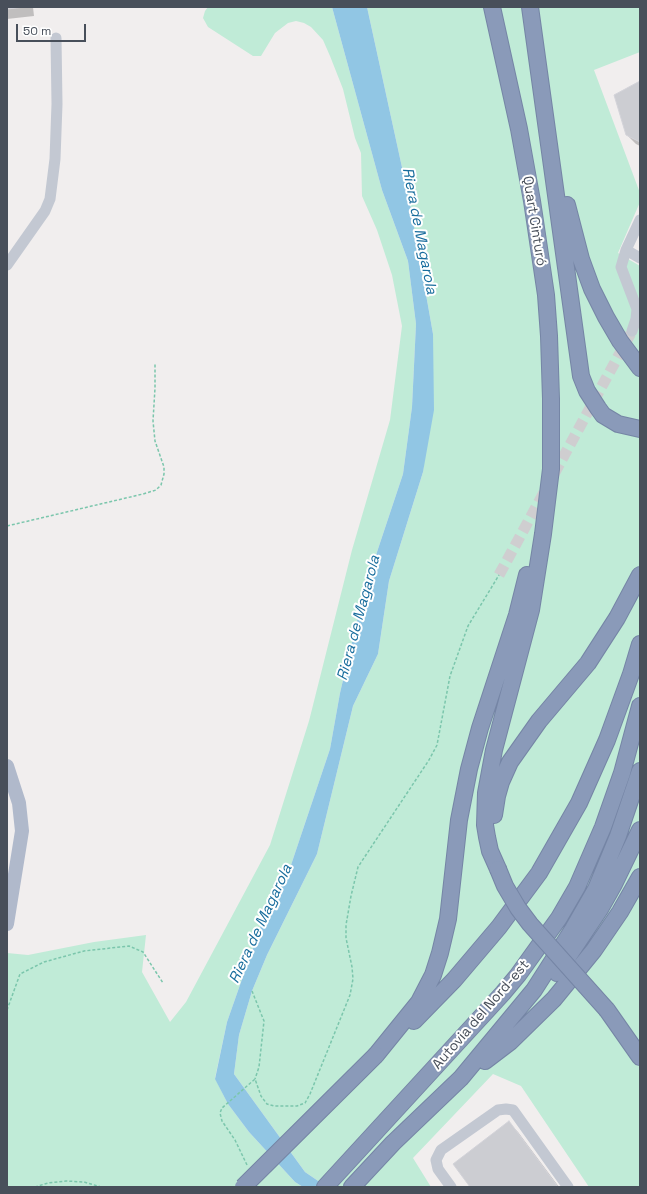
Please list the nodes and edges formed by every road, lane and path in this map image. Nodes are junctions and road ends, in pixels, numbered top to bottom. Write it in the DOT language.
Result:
graph roads {
  1 [pos="492,7"];
  2 [pos="530,7"];
  3 [pos="56,38"];
  4 [pos="640,220"];
  5 [pos="626,250"];
  6 [pos="640,258"];
  7 [pos="7,265"];
  8 [pos="632,331"];
  9 [pos="154,363"];
  10 [pos="640,368"];
  11 [pos="640,429"];
  12 [pos="550,439"];
  13 [pos="7,526"];
  14 [pos="499,575"];
  15 [pos="640,575"];
  16 [pos="640,644"];
  17 [pos="640,706"];
  18 [pos="7,766"];
  19 [pos="640,771"];
  20 [pos="640,830"];
  21 [pos="498,869"];
  22 [pos="640,878"];
  23 [pos="7,924"];
  24 [pos="163,983"];
  25 [pos="252,991"];
  26 [pos="7,1010"];
  27 [pos="497,1036"];
  28 [pos="376,1055"];
  29 [pos="640,1057"];
  30 [pos="461,1078"];
  31 [pos="7,1079"];
  32 [pos="255,1079"];
  33 [pos="7,1092"];
  34 [pos="248,1167"];
  35 [pos="35,1187"];
  36 [pos="100,1187"];
  37 [pos="244,1187"];
  38 [pos="325,1187"];
  39 [pos="352,1187"];
  40 [pos="451,1187"];
  41 [pos="568,1187"];
  1 -- 12 [label="highway, Quart Cinturó"];
  2 -- 10 [label="highway"];
  2 -- 11 [label="highway"];
  3 -- 7 [label="street"];
  4 -- 5 [label="street"];
  5 -- 6 [label="street"];
  5 -- 8 [label="street"];
  9 -- 13 [label="path"];
  12 -- 21 [label="highway"];
  12 -- 28 [label="highway"];
  14 -- 32 [label="path"];
  15 -- 21 [label="highway"];
  16 -- 28 [label="highway"];
  17 -- 38 [label="highway, Autovia del Nord-est"];
  18 -- 23 [label="main road"];
  19 -- 27 [label="highway, Autovia del Nord-est"];
  20 -- 27 [label="highway"];
  21 -- 29 [label="highway, bridge"];
  22 -- 30 [label="highway"];
  24 -- 26 [label="path"];
  25 -- 32 [label="path"];
  27 -- 30 [label="highway, Autovia del Nord-est"];
  28 -- 37 [label="highway, bridge"];
  30 -- 39 [label="highway, Autovia del Nord-est"];
  31 -- 33 [label="path"];
  32 -- 34 [label="path"];
  35 -- 36 [label="path"];
  40 -- 41 [label="street"];
}
